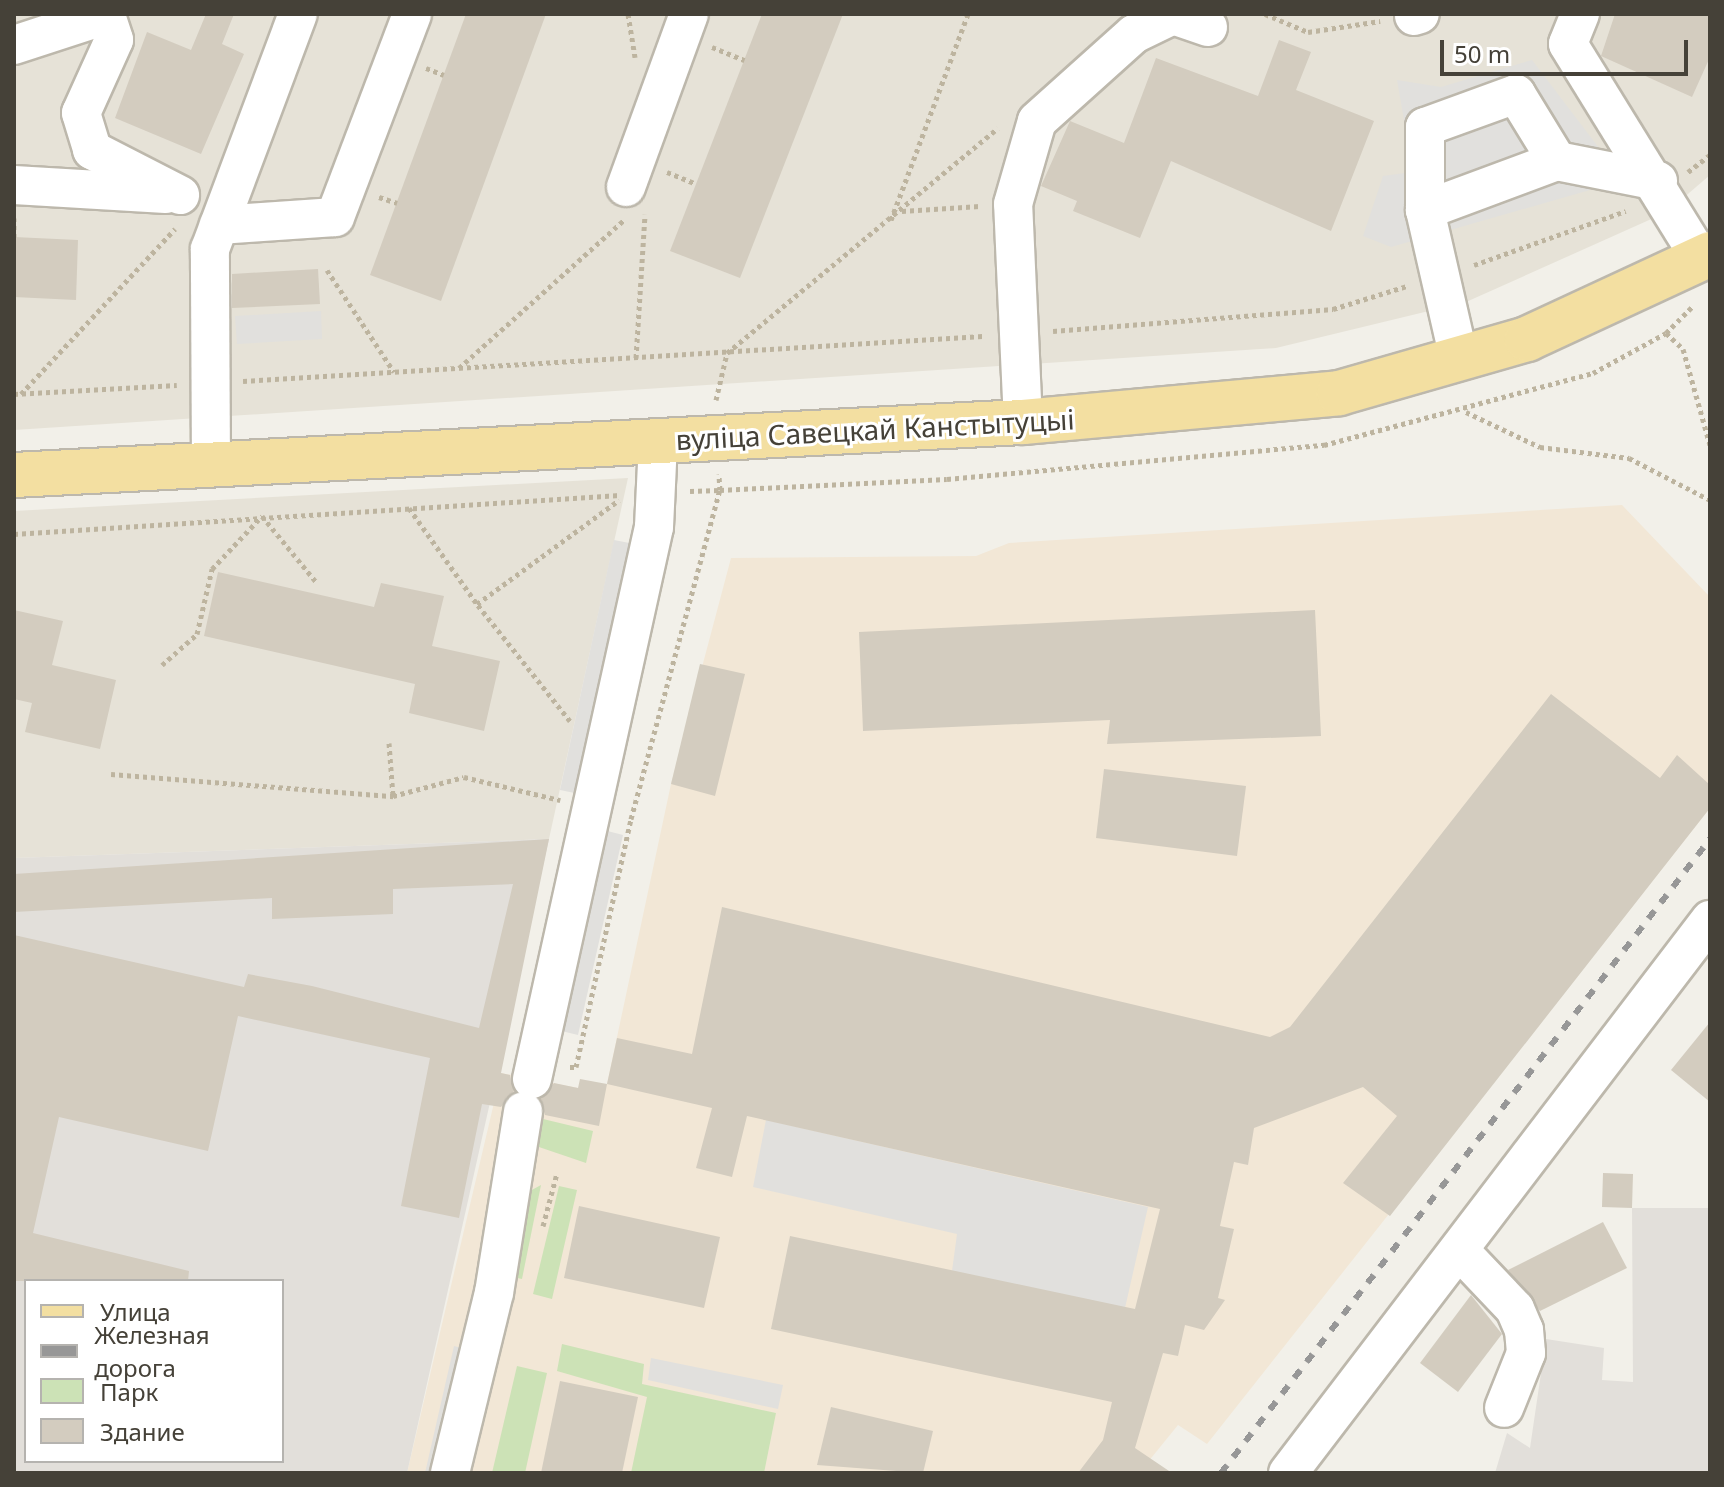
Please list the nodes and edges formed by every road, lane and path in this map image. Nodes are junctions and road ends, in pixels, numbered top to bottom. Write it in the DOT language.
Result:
graph roads {
  1 [pos="298,14"];
  2 [pos="412,14"];
  3 [pos="968,14"];
  4 [pos="1265,14"];
  5 [pos="1580,14"];
  6 [pos="108,15"];
  7 [pos="1417,15"];
  8 [pos="1208,27"];
  9 [pos="698,30"];
  10 [pos="14,45"];
  11 [pos="744,60"];
  12 [pos="1008,119"];
  13 [pos="1710,155"];
  14 [pos="1557,161"];
  15 [pos="642,178"];
  16 [pos="696,184"];
  17 [pos="14,185"];
  18 [pos="1662,186"];
  19 [pos="208,204"];
  20 [pos="1013,204"];
  21 [pos="1425,210"];
  22 [pos="902,211"];
  23 [pos="891,221"];
  24 [pos="1706,257"];
  25 [pos="327,270"];
  26 [pos="1439,276"];
  27 [pos="1019,333"];
  28 [pos="1666,333"];
  29 [pos="727,353"];
  30 [pos="636,358"];
  31 [pos="1459,359"];
  32 [pos="459,368"];
  33 [pos="394,372"];
  34 [pos="208,383"];
  35 [pos="716,389"];
  36 [pos="18,394"];
  37 [pos="1464,411"];
  38 [pos="1023,422"];
  39 [pos="658,441"];
  40 [pos="1710,445"];
  41 [pos="211,467"];
  42 [pos="14,475"];
  43 [pos="720,490"];
  44 [pos="1710,500"];
  45 [pos="409,508"];
  46 [pos="262,516"];
  47 [pos="14,534"];
  48 [pos="317,583"];
  49 [pos="477,604"];
  50 [pos="162,665"];
  51 [pos="570,721"];
  52 [pos="389,743"];
  53 [pos="111,774"];
  54 [pos="393,796"];
  55 [pos="592,808"];
  56 [pos="1710,920"];
  57 [pos="525,1075"];
  58 [pos="1459,1250"];
  59 [pos="1504,1408"];
  60 [pos="450,1473"];
  61 [pos="1288,1473"];
  1 -- 19 [label="lane"];
  2 -- 19 [label="lane"];
  3 -- 23 [label="path"];
  4 -- 7 [label="path"];
  5 -- 18 [label="lane"];
  6 -- 10 [label="lane"];
  6 -- 19 [label="lane"];
  8 -- 20 [label="lane"];
  9 -- 11 [label="path"];
  9 -- 15 [label="lane"];
  12 -- 22 [label="path"];
  13 -- 18 [label="path"];
  14 -- 18 [label="lane"];
  14 -- 21 [label="lane"];
  14 -- 21 [label="lane"];
  15 -- 16 [label="path"];
  17 -- 19 [label="lane"];
  18 -- 24 [label="lane"];
  18 -- 26 [label="path"];
  19 -- 34 [label="lane"];
  19 -- 36 [label="path"];
  20 -- 22 [label="path"];
  20 -- 27 [label="lane"];
  21 -- 26 [label="lane"];
  22 -- 23 [label="path"];
  23 -- 29 [label="path"];
  24 -- 31 [label="main road, вуліца Савецкай Канстытуцыі"];
  25 -- 33 [label="path"];
  26 -- 27 [label="path"];
  26 -- 31 [label="lane"];
  27 -- 29 [label="path"];
  27 -- 38 [label="lane"];
  28 -- 40 [label="path"];
  29 -- 30 [label="path"];
  29 -- 35 [label="path"];
  30 -- 32 [label="path"];
  30 -- 32 [label="path"];
  31 -- 38 [label="main road, вуліца Савецкай Канстытуцыі"];
  32 -- 33 [label="path"];
  33 -- 34 [label="path"];
  34 -- 36 [label="path"];
  34 -- 41 [label="lane"];
  37 -- 44 [label="path"];
  38 -- 39 [label="main road, вуліца Савецкай Канстытуцыі"];
  39 -- 41 [label="main road, вуліца Савецкай Канстытуцыі"];
  39 -- 55 [label="lane"];
  41 -- 42 [label="main road, вуліца Савецкай Канстытуцыі"];
  43 -- 57 [label="path"];
  45 -- 46 [label="path"];
  45 -- 49 [label="path"];
  45 -- 49 [label="path"];
  46 -- 47 [label="path"];
  46 -- 48 [label="path"];
  46 -- 50 [label="path"];
  49 -- 51 [label="path"];
  52 -- 54 [label="path"];
  53 -- 54 [label="path"];
  54 -- 55 [label="path"];
  55 -- 57 [label="lane"];
  56 -- 58 [label="lane"];
  57 -- 60 [label="lane"];
  58 -- 59 [label="lane"];
  58 -- 61 [label="lane"];
}
